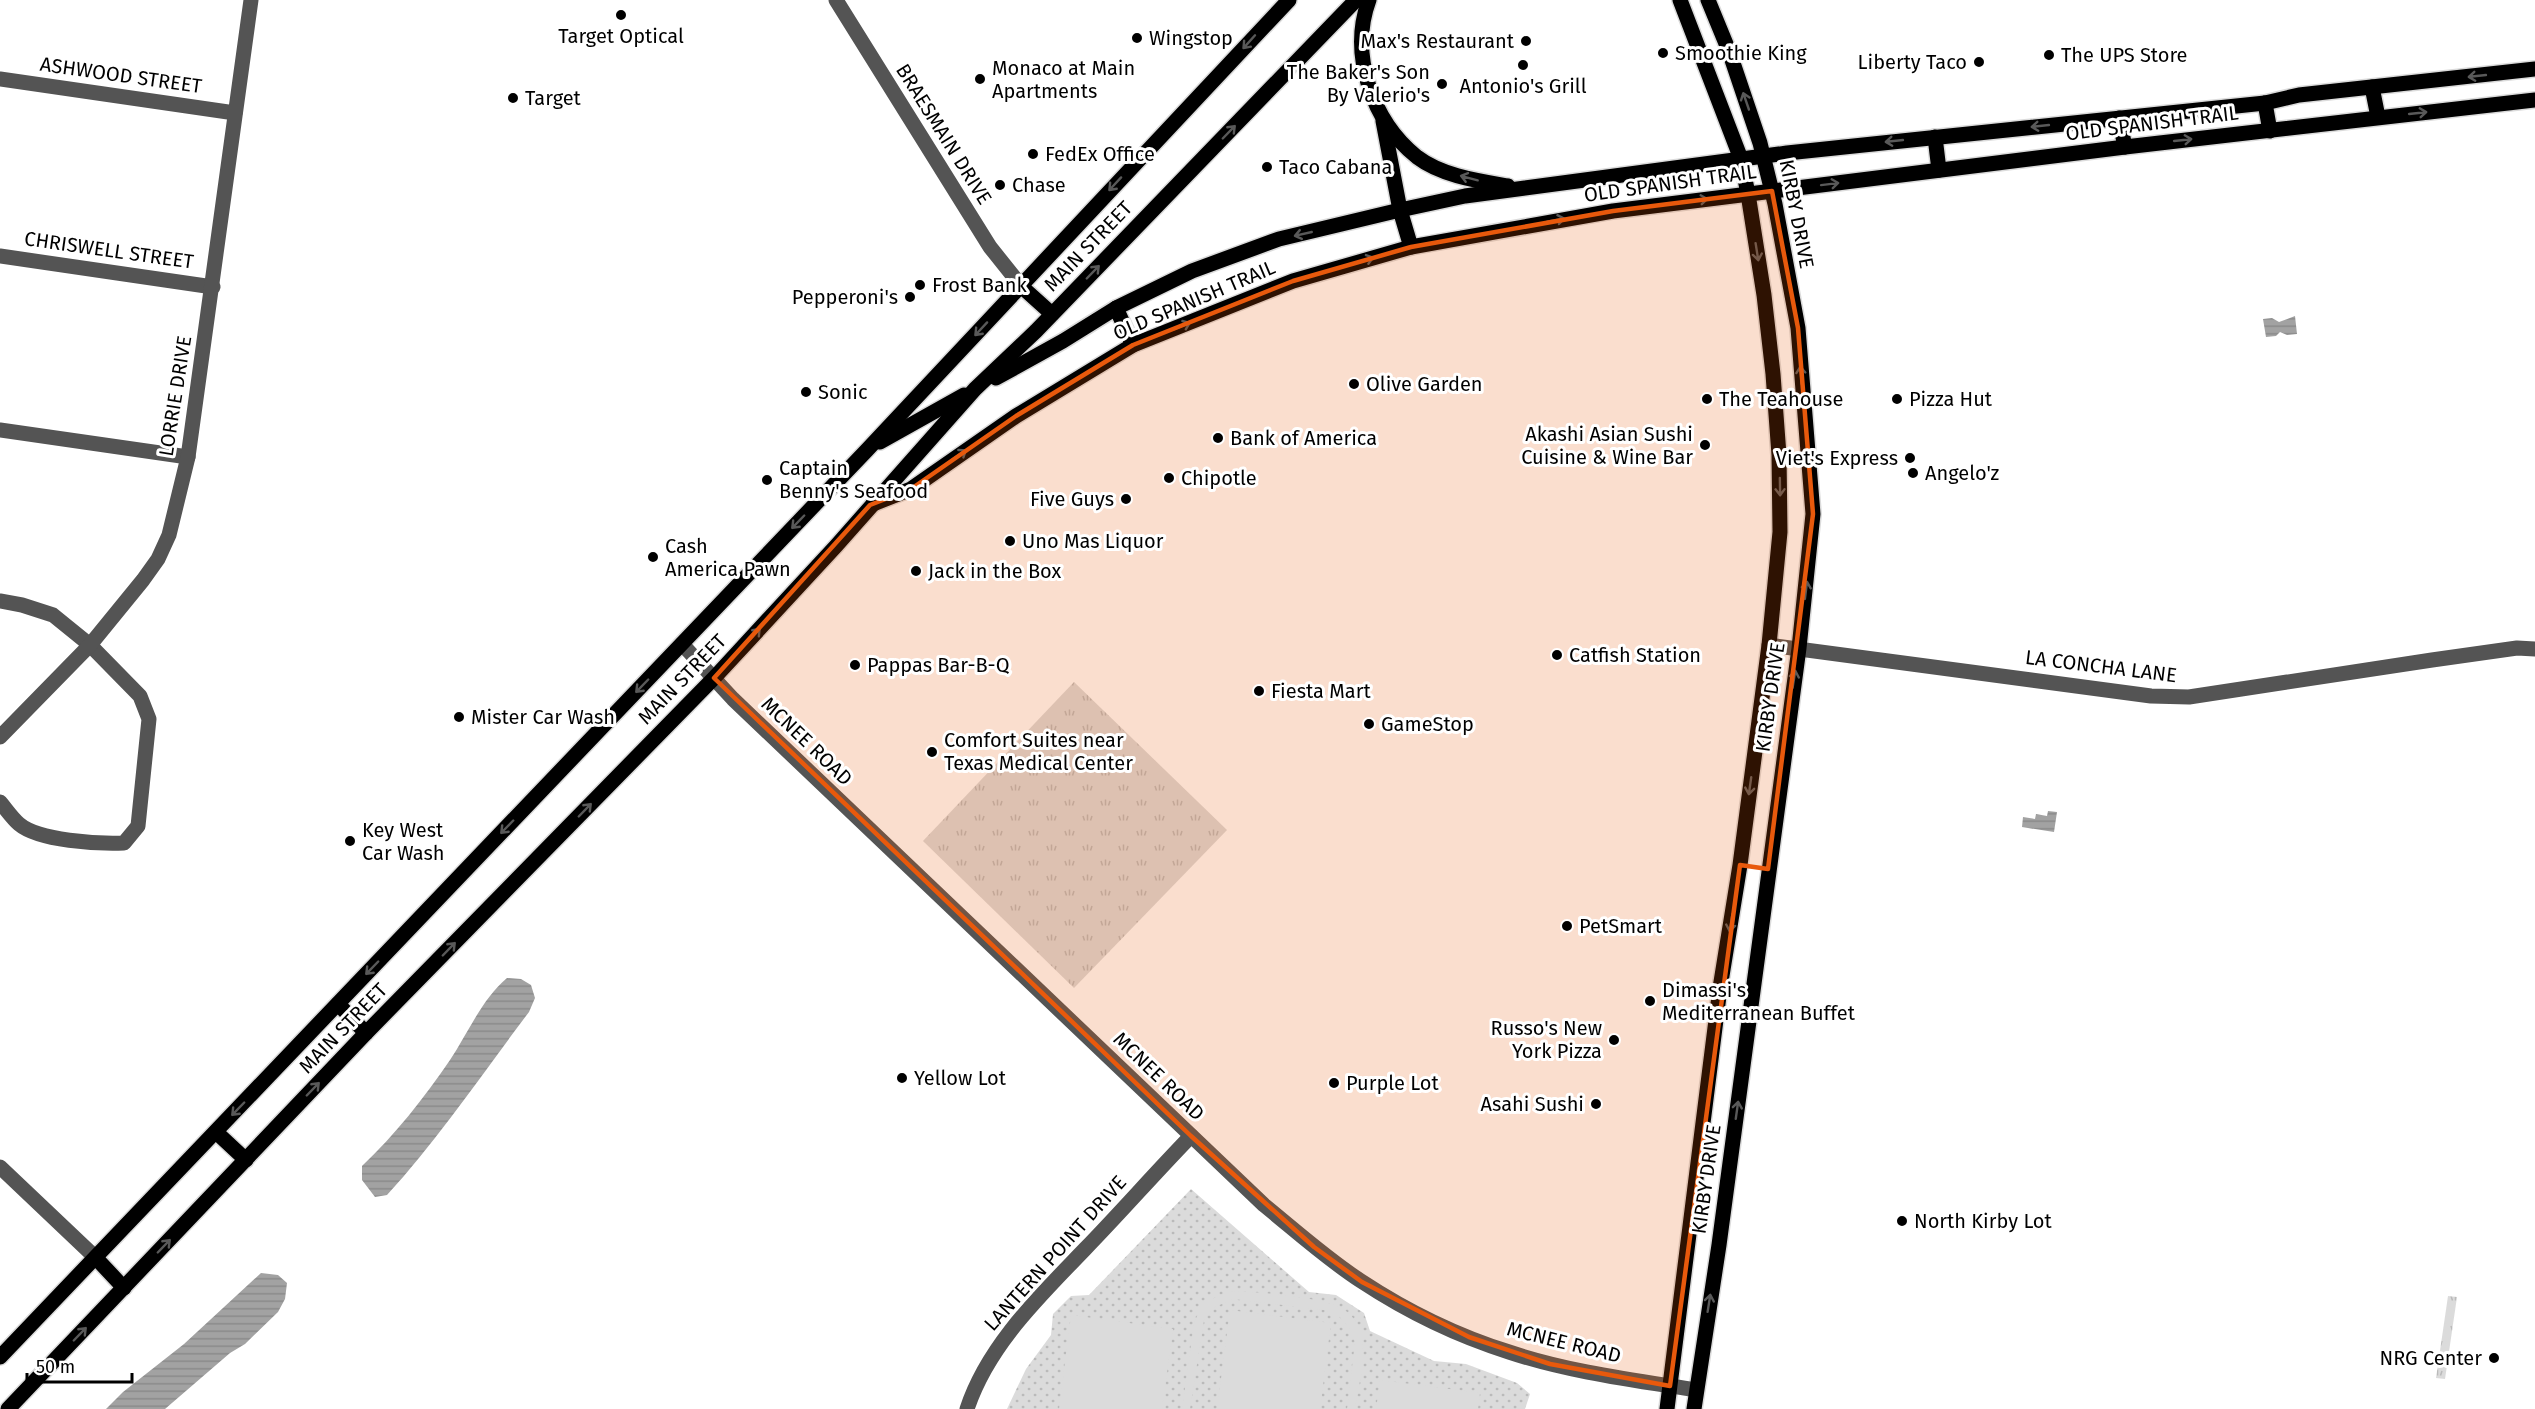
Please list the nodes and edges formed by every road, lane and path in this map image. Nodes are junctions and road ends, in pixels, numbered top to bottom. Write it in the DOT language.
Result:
graph roads {
  1 [pos="251,0"];
  2 [pos="836,0"];
  3 [pos="1289,0"];
  4 [pos="1356,0"];
  5 [pos="1369,0"];
  6 [pos="1680,0"];
  7 [pos="1708,0"];
  8 [pos="2535,69"];
  9 [pos="0,79"];
  10 [pos="2372,87"];
  11 [pos="2535,100"];
  12 [pos="2265,103"];
  13 [pos="235,113"];
  14 [pos="1382,114"];
  15 [pos="2378,117"];
  16 [pos="2119,118"];
  17 [pos="2270,131"];
  18 [pos="1935,137"];
  19 [pos="2125,147"];
  20 [pos="1765,156"];
  21 [pos="1741,159"];
  22 [pos="1938,170"];
  23 [pos="1526,189"];
  24 [pos="1772,191"];
  25 [pos="1748,194"];
  26 [pos="1401,210"];
  27 [pos="1411,247"];
  28 [pos="0,256"];
  29 [pos="213,287"];
  30 [pos="1022,287"];
  31 [pos="1116,308"];
  32 [pos="1052,314"];
  33 [pos="1133,345"];
  34 [pos="975,389"];
  35 [pos="0,430"];
  36 [pos="867,450"];
  37 [pos="188,457"];
  38 [pos="870,505"];
  39 [pos="0,602"];
  40 [pos="682,644"];
  41 [pos="90,645"];
  42 [pos="1769,645"];
  43 [pos="1799,648"];
  44 [pos="2535,649"];
  45 [pos="714,678"];
  46 [pos="0,737"];
  47 [pos="0,802"];
  48 [pos="1740,865"];
  49 [pos="1768,869"];
  50 [pos="338,1004"];
  51 [pos="366,1033"];
  52 [pos="216,1132"];
  53 [pos="1191,1136"];
  54 [pos="246,1160"];
  55 [pos="0,1167"];
  56 [pos="96,1258"];
  57 [pos="124,1288"];
  58 [pos="0,1357"];
  59 [pos="1670,1386"];
  60 [pos="1696,1390"];
  61 [pos="8,1409"];
  62 [pos="967,1409"];
  63 [pos="1667,1409"];
  64 [pos="1694,1409"];
  1 -- 13 [label="street, LORRIE DRIVE"];
  2 -- 30 [label="street, BRAESMAIN DRIVE"];
  3 -- 30 [label="main road, MAIN STREET, one-way"];
  32 -- 4 [label="main road, MAIN STREET, one-way"];
  5 -- 14 [label="main road"];
  6 -- 21 [label="main road, KIRBY DRIVE"];
  20 -- 7 [label="main road, KIRBY DRIVE, one-way"];
  8 -- 10 [label="main road, OLD SPANISH TRAIL, one-way"];
  9 -- 13 [label="street, ASHWOOD STREET"];
  10 -- 12 [label="main road, OLD SPANISH TRAIL"];
  10 -- 15 [label="main road"];
  15 -- 11 [label="main road, OLD SPANISH TRAIL, one-way"];
  12 -- 16 [label="main road, OLD SPANISH TRAIL"];
  12 -- 17 [label="main road"];
  13 -- 29 [label="street, LORRIE DRIVE"];
  23 -- 14 [label="main road, one-way"];
  14 -- 26 [label="main road"];
  15 -- 17 [label="main road, OLD SPANISH TRAIL"];
  16 -- 18 [label="main road, OLD SPANISH TRAIL, one-way"];
  16 -- 19 [label="main road"];
  19 -- 17 [label="main road, OLD SPANISH TRAIL, one-way"];
  18 -- 20 [label="main road, OLD SPANISH TRAIL, one-way"];
  18 -- 22 [label="main road"];
  19 -- 22 [label="main road, OLD SPANISH TRAIL"];
  20 -- 21 [label="main road, OLD SPANISH TRAIL"];
  20 -- 24 [label="main road, KIRBY DRIVE"];
  21 -- 23 [label="main road, OLD SPANISH TRAIL"];
  21 -- 25 [label="main road, KIRBY DRIVE"];
  24 -- 22 [label="main road, OLD SPANISH TRAIL, one-way"];
  23 -- 26 [label="main road, OLD SPANISH TRAIL"];
  24 -- 25 [label="main road, OLD SPANISH TRAIL"];
  43 -- 24 [label="main road, KIRBY DRIVE, one-way"];
  27 -- 25 [label="main road, OLD SPANISH TRAIL, one-way"];
  25 -- 42 [label="main road, KIRBY DRIVE, one-way"];
  26 -- 27 [label="main road"];
  26 -- 31 [label="main road, OLD SPANISH TRAIL, one-way"];
  33 -- 27 [label="main road, OLD SPANISH TRAIL, one-way"];
  28 -- 29 [label="street, CHRISWELL STREET"];
  29 -- 37 [label="street, LORRIE DRIVE"];
  30 -- 32 [label="main road"];
  30 -- 36 [label="main road, MAIN STREET, one-way"];
  31 -- 33 [label="main road"];
  31 -- 34 [label="main road, OLD SPANISH TRAIL"];
  32 -- 34 [label="main road, MAIN STREET"];
  38 -- 33 [label="main road, OLD SPANISH TRAIL, one-way"];
  34 -- 36 [label="main road, OLD SPANISH TRAIL"];
  34 -- 38 [label="main road, MAIN STREET"];
  35 -- 37 [label="street"];
  36 -- 40 [label="main road, MAIN STREET, one-way"];
  37 -- 41 [label="street, LORRIE DRIVE"];
  45 -- 38 [label="main road, MAIN STREET, one-way"];
  39 -- 41 [label="street"];
  40 -- 45 [label="street, MCNEE ROAD"];
  40 -- 50 [label="main road, MAIN STREET, one-way"];
  41 -- 46 [label="street, LORRIE DRIVE"];
  41 -- 47 [label="street"];
  42 -- 43 [label="street, LA CONCHA LANE"];
  42 -- 48 [label="main road, KIRBY DRIVE, one-way"];
  43 -- 44 [label="street, LA CONCHA LANE"];
  49 -- 43 [label="main road, KIRBY DRIVE, one-way"];
  51 -- 45 [label="main road, MAIN STREET, one-way"];
  45 -- 53 [label="street, MCNEE ROAD"];
  48 -- 49 [label="main road"];
  48 -- 59 [label="main road, KIRBY DRIVE, one-way"];
  60 -- 49 [label="main road, KIRBY DRIVE, one-way"];
  50 -- 51 [label="main road"];
  50 -- 52 [label="main road, MAIN STREET, one-way"];
  54 -- 51 [label="main road, MAIN STREET, one-way"];
  52 -- 54 [label="main road"];
  52 -- 56 [label="main road, MAIN STREET"];
  53 -- 59 [label="street, MCNEE ROAD"];
  53 -- 62 [label="street, LANTERN POINT DRIVE"];
  57 -- 54 [label="main road, MAIN STREET, one-way"];
  55 -- 56 [label="street"];
  56 -- 57 [label="main road"];
  56 -- 58 [label="main road, MAIN STREET"];
  61 -- 57 [label="main road, MAIN STREET, one-way"];
  59 -- 60 [label="street, MCNEE ROAD"];
  59 -- 63 [label="main road, KIRBY DRIVE"];
  60 -- 64 [label="main road, KIRBY DRIVE"];
}
